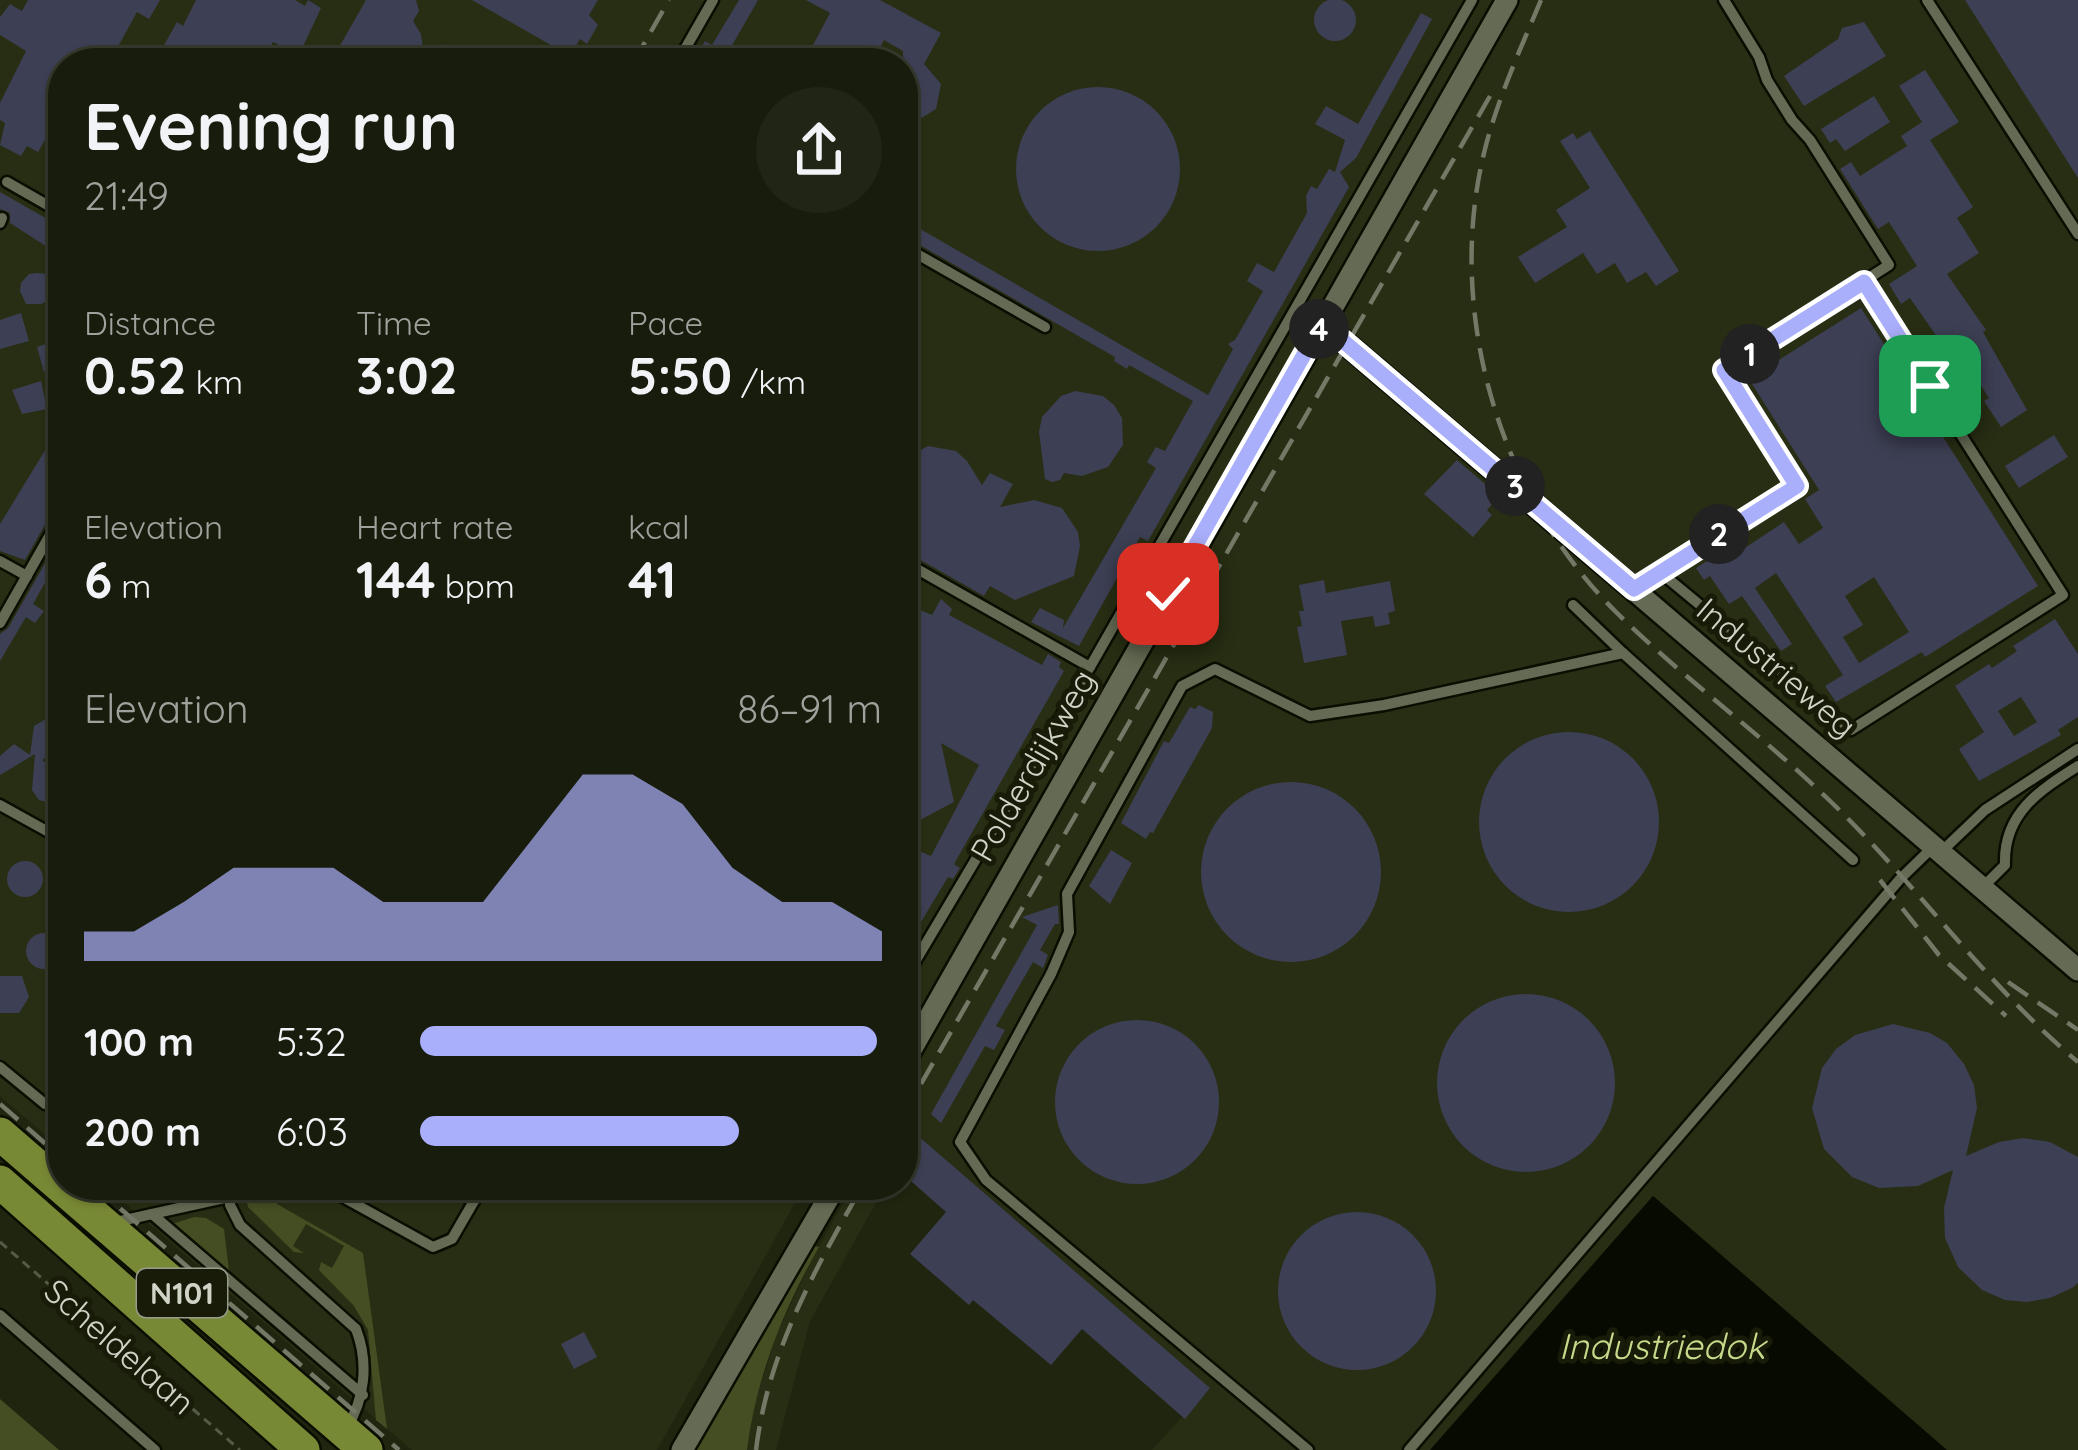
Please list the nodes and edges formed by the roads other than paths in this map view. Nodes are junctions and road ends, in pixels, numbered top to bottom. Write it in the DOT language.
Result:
graph roads {
  1 [pos="712,0"];
  2 [pos="1472,0"];
  3 [pos="1507,0"];
  4 [pos="1724,0"];
  5 [pos="1927,0"];
  6 [pos="685,48"];
  7 [pos="8,185"];
  8 [pos="48,206"];
  9 [pos="2078,234"];
  10 [pos="918,255"];
  11 [pos="1864,282"];
  12 [pos="1322,323"];
  13 [pos="1045,327"];
  14 [pos="48,539"];
  15 [pos="0,561"];
  16 [pos="918,570"];
  17 [pos="1660,572"];
  18 [pos="27,576"];
  19 [pos="1634,589"];
  20 [pos="1573,605"];
  21 [pos="0,623"];
  22 [pos="1623,653"];
  23 [pos="1090,667"];
  24 [pos="2078,749"];
  25 [pos="2078,766"];
  26 [pos="0,805"];
  27 [pos="48,832"];
  28 [pos="1937,849"];
  29 [pos="1853,860"];
  30 [pos="1982,888"];
  31 [pos="918,957"];
  32 [pos="2078,970"];
  33 [pos="918,1037"];
  34 [pos="0,1067"];
  35 [pos="48,1103"];
  36 [pos="0,1134"];
  37 [pos="48,1172"];
  38 [pos="0,1182"];
  39 [pos="67,1200"];
  40 [pos="79,1200"];
  41 [pos="199,1200"];
  42 [pos="232,1200"];
  43 [pos="348,1200"];
  44 [pos="827,1200"];
  45 [pos="474,1201"];
  46 [pos="152,1214"];
  47 [pos="102,1226"];
  48 [pos="62,1235"];
  49 [pos="0,1315"];
  50 [pos="364,1395"];
  51 [pos="346,1444"];
  52 [pos="155,1450"];
  53 [pos="303,1450"];
  54 [pos="682,1450"];
  55 [pos="1309,1450"];
  56 [pos="1409,1450"];
  1 -- 6 [label="lane"];
  2 -- 23 [label="lane"];
  3 -- 12 [label="street, Polderdijkweg"];
  4 -- 11 [label="lane"];
  5 -- 9 [label="lane"];
  7 -- 8 [label="lane"];
  10 -- 13 [label="lane"];
  11 -- 17 [label="lane"];
  11 -- 17 [label="lane"];
  12 -- 19 [label="street, Industrieweg"];
  12 -- 33 [label="street, Polderdijkweg"];
  14 -- 18 [label="lane"];
  15 -- 18 [label="lane"];
  16 -- 23 [label="lane"];
  17 -- 19 [label="lane"];
  18 -- 21 [label="lane"];
  19 -- 28 [label="street, Industrieweg"];
  20 -- 22 [label="lane"];
  22 -- 29 [label="lane"];
  22 -- 55 [label="lane"];
  23 -- 31 [label="lane"];
  24 -- 28 [label="lane"];
  25 -- 30 [label="lane"];
  26 -- 27 [label="lane"];
  28 -- 30 [label="street, Industrieweg"];
  28 -- 56 [label="lane"];
  30 -- 32 [label="street, Industrieweg"];
  34 -- 35 [label="lane"];
  36 -- 37 [label="main road, N101"];
  38 -- 48 [label="main road, Scheldelaan / N101"];
  39 -- 48 [label="main road"];
  40 -- 47 [label="main road, N101"];
  41 -- 46 [label="lane"];
  42 -- 50 [label="lane"];
  43 -- 45 [label="lane"];
  44 -- 54 [label="street"];
  46 -- 47 [label="lane"];
  46 -- 50 [label="lane"];
  47 -- 51 [label="main road, N101"];
  48 -- 53 [label="main road, Scheldelaan / N101"];
  49 -- 52 [label="lane"];
  50 -- 51 [label="lane"];
}
